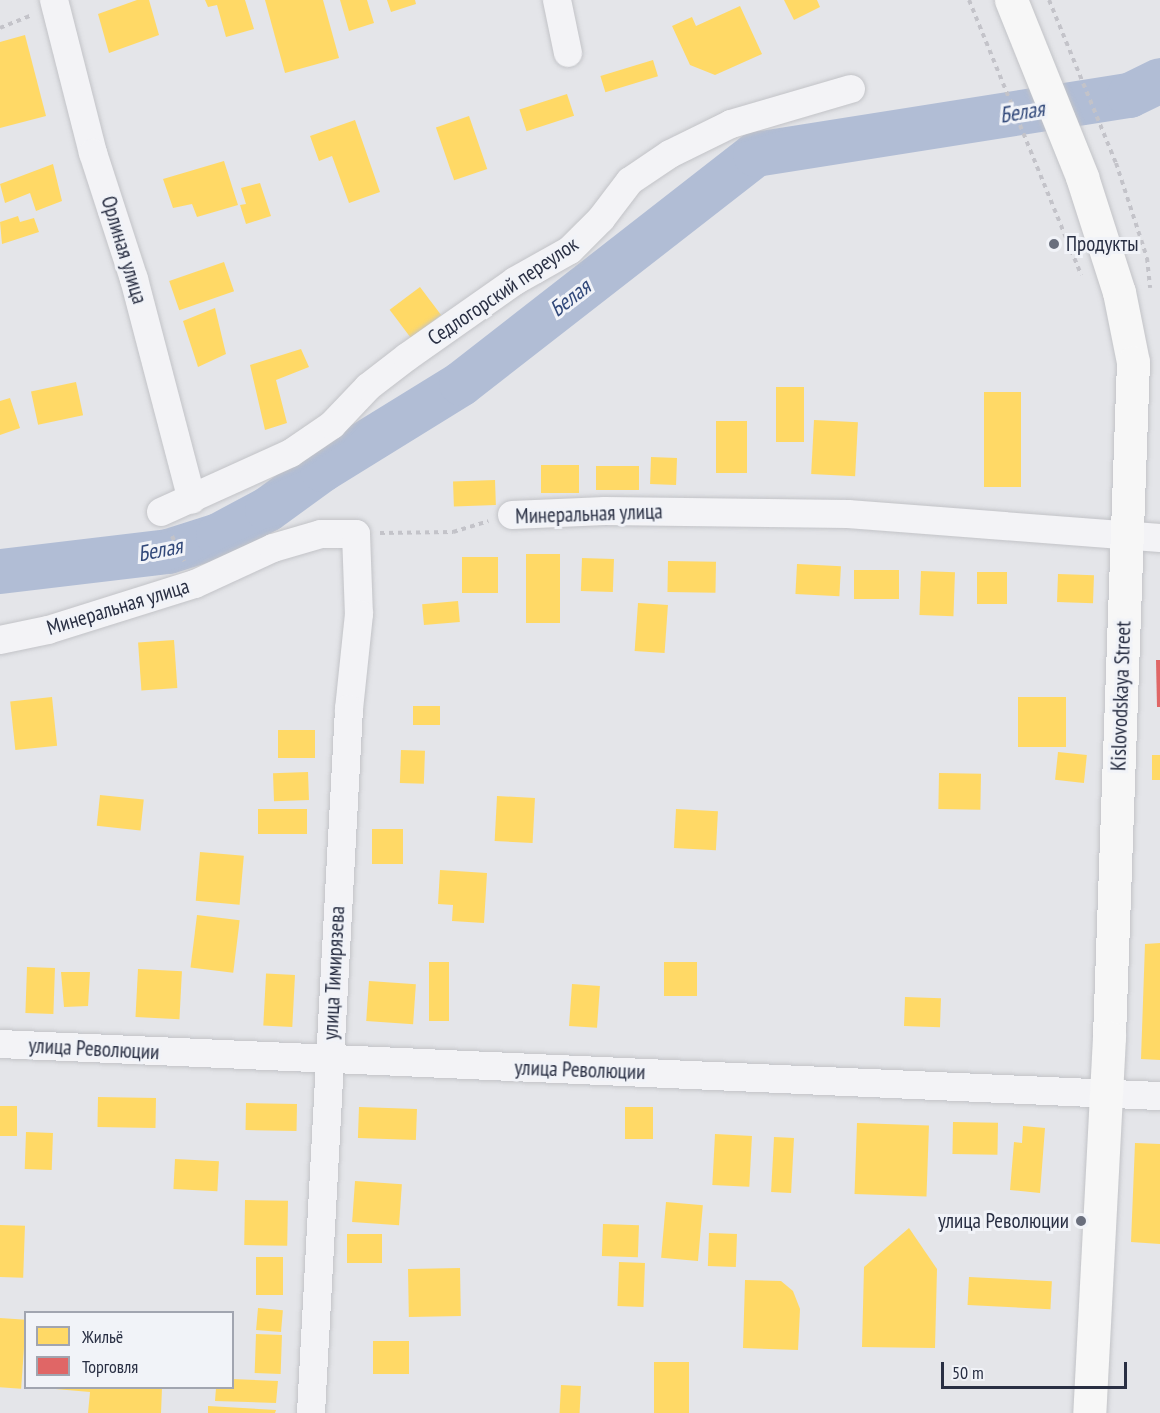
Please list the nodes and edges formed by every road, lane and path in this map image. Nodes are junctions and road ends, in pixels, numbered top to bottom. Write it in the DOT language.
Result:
graph roads {
  1 [pos="54,0"];
  2 [pos="557,0"];
  3 [pos="969,0"];
  4 [pos="1011,0"];
  5 [pos="1049,0"];
  6 [pos="568,53"];
  7 [pos="851,89"];
  8 [pos="1116,163"];
  9 [pos="1085,286"];
  10 [pos="192,500"];
  11 [pos="161,512"];
  12 [pos="512,515"];
  13 [pos="356,534"];
  14 [pos="1127,536"];
  15 [pos="1160,538"];
  16 [pos="195,584"];
  17 [pos="0,640"];
  18 [pos="0,1044"];
  19 [pos="330,1059"];
  20 [pos="1106,1093"];
  21 [pos="1160,1096"];
  22 [pos="311,1413"];
  23 [pos="1089,1413"];
  1 -- 10 [label="street, Орлиная улица"];
  2 -- 6 [label="street"];
  3 -- 9 [label="path"];
  4 -- 14 [label="main road, Kislovodskaya Street"];
  5 -- 8 [label="path"];
  7 -- 10 [label="street, Седлогорский переулок"];
  10 -- 11 [label="street, Седлогорский переулок"];
  11 -- 16 [label="path"];
  12 -- 13 [label="path, Минеральная улица"];
  12 -- 14 [label="street, Минеральная улица"];
  13 -- 16 [label="street, Минеральная улица"];
  13 -- 19 [label="street, улица Тимирязева"];
  14 -- 15 [label="street, Минеральная улица"];
  14 -- 20 [label="main road, Kislovodskaya Street"];
  16 -- 17 [label="street, Минеральная улица"];
  18 -- 19 [label="street, улица Революции"];
  19 -- 20 [label="street, улица Революции"];
  19 -- 22 [label="street, улица Тимирязева"];
  20 -- 21 [label="street, улица Революции"];
  20 -- 23 [label="main road, Kislovodskaya Street"];
}
